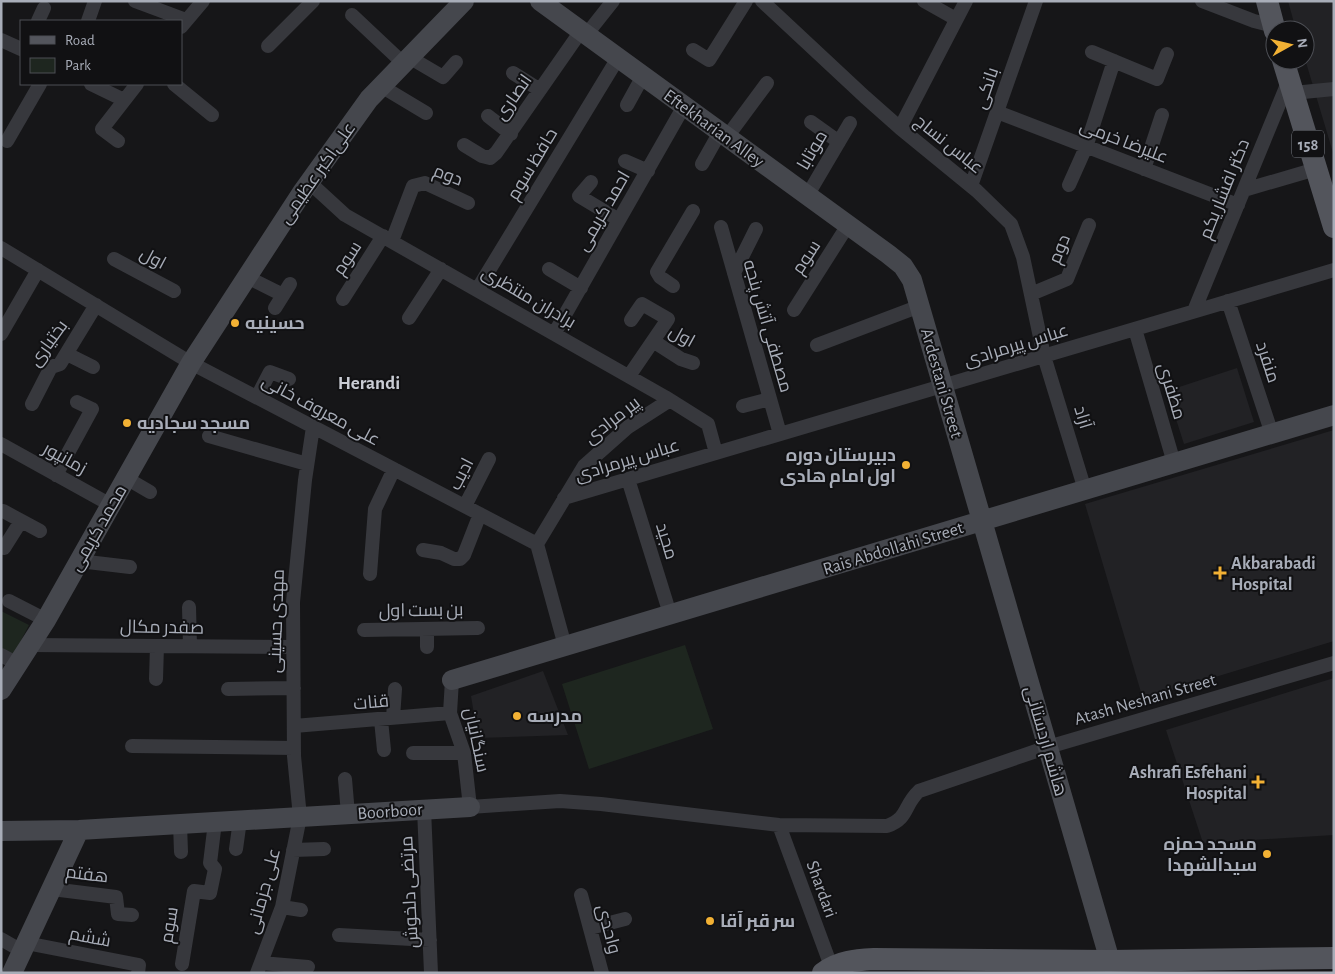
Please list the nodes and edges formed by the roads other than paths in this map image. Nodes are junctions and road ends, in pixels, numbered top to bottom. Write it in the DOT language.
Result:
graph roads {
  1 [pos="95,1"];
  2 [pos="135,1"];
  3 [pos="203,1"];
  4 [pos="312,1"];
  5 [pos="464,1"];
  6 [pos="540,1"];
  7 [pos="613,1"];
  8 [pos="746,1"];
  9 [pos="762,1"];
  10 [pos="924,1"];
  11 [pos="966,1"];
  12 [pos="1036,1"];
  13 [pos="1202,1"];
  14 [pos="1267,1"];
  15 [pos="44,8"];
  16 [pos="352,15"];
  17 [pos="956,19"];
  18 [pos="38,20"];
  19 [pos="88,20"];
  20 [pos="177,20"];
  21 [pos="1272,20"];
  22 [pos="184,23"];
  23 [pos="1265,25"];
  24 [pos="584,33"];
  25 [pos="1,40"];
  26 [pos="268,46"];
  27 [pos="20,49"];
  28 [pos="693,50"];
  29 [pos="1092,52"];
  30 [pos="1167,54"];
  31 [pos="618,58"];
  32 [pos="406,60"];
  33 [pos="1114,61"];
  34 [pos="456,62"];
  35 [pos="513,73"];
  36 [pos="643,76"];
  37 [pos="1288,78"];
  38 [pos="766,83"];
  39 [pos="39,85"];
  40 [pos="93,85"];
  41 [pos="136,85"];
  42 [pos="175,85"];
  43 [pos="381,86"];
  44 [pos="1334,89"];
  45 [pos="540,90"];
  46 [pos="124,100"];
  47 [pos="627,104"];
  48 [pos="684,106"];
  49 [pos="997,112"];
  50 [pos="426,113"];
  51 [pos="212,115"];
  52 [pos="1162,115"];
  53 [pos="488,116"];
  54 [pos="811,122"];
  55 [pos="850,123"];
  56 [pos="900,128"];
  57 [pos="511,134"];
  58 [pos="724,135"];
  59 [pos="7,141"];
  60 [pos="118,141"];
  61 [pos="839,142"];
  62 [pos="464,145"];
  63 [pos="1086,147"];
  64 [pos="625,161"];
  65 [pos="702,164"];
  66 [pos="1144,169"];
  67 [pos="1316,169"];
  68 [pos="648,171"];
  69 [pos="309,182"];
  70 [pos="591,182"];
  71 [pos="1069,185"];
  72 [pos="971,186"];
  73 [pos="1244,190"];
  74 [pos="808,196"];
  75 [pos="468,203"];
  76 [pos="1238,205"];
  77 [pos="693,211"];
  78 [pos="619,220"];
  79 [pos="848,225"];
  80 [pos="1089,225"];
  81 [pos="721,227"];
  82 [pos="1334,227"];
  83 [pos="756,229"];
  84 [pos="388,239"];
  85 [pos="1,248"];
  86 [pos="888,254"];
  87 [pos="114,258"];
  88 [pos="441,269"];
  89 [pos="549,269"];
  90 [pos="38,270"];
  91 [pos="1334,270"];
  92 [pos="734,273"];
  93 [pos="247,277"];
  94 [pos="673,286"];
  95 [pos="580,288"];
  96 [pos="477,290"];
  97 [pos="174,291"];
  98 [pos="1031,294"];
  99 [pos="343,300"];
  100 [pos="1228,301"];
  101 [pos="96,305"];
  102 [pos="920,306"];
  103 [pos="275,308"];
  104 [pos="794,310"];
  105 [pos="1194,311"];
  106 [pos="408,318"];
  107 [pos="631,320"];
  108 [pos="1134,329"];
  109 [pos="2,331"];
  110 [pos="554,334"];
  111 [pos="653,341"];
  112 [pos="817,345"];
  113 [pos="67,354"];
  114 [pos="1044,356"];
  115 [pos="191,363"];
  116 [pos="693,363"];
  117 [pos="93,367"];
  118 [pos="629,376"];
  119 [pos="289,379"];
  120 [pos="943,386"];
  121 [pos="257,398"];
  122 [pos="770,399"];
  123 [pos="670,400"];
  124 [pos="77,402"];
  125 [pos="32,404"];
  126 [pos="743,406"];
  127 [pos="1334,415"];
  128 [pos="313,427"];
  129 [pos="780,434"];
  130 [pos="1272,434"];
  131 [pos="209,436"];
  132 [pos="1,444"];
  133 [pos="716,453"];
  134 [pos="490,459"];
  135 [pos="1174,463"];
  136 [pos="307,464"];
  137 [pos="394,469"];
  138 [pos="134,472"];
  139 [pos="56,475"];
  140 [pos="628,480"];
  141 [pos="1085,490"];
  142 [pos="150,492"];
  143 [pos="564,498"];
  144 [pos="111,506"];
  145 [pos="465,506"];
  146 [pos="4,511"];
  147 [pos="480,514"];
  148 [pos="21,521"];
  149 [pos="982,521"];
  150 [pos="40,531"];
  151 [pos="537,544"];
  152 [pos="4,548"];
  153 [pos="423,550"];
  154 [pos="79,561"];
  155 [pos="130,567"];
  156 [pos="370,574"];
  157 [pos="8,602"];
  158 [pos="190,607"];
  159 [pos="670,614"];
  160 [pos="46,620"];
  161 [pos="478,628"];
  162 [pos="364,630"];
  163 [pos="427,630"];
  164 [pos="30,645"];
  165 [pos="157,646"];
  166 [pos="190,646"];
  167 [pos="565,646"];
  168 [pos="293,647"];
  169 [pos="427,647"];
  170 [pos="10,660"];
  171 [pos="1334,663"];
  172 [pos="156,680"];
  173 [pos="452,680"];
  174 [pos="294,688"];
  175 [pos="228,689"];
  176 [pos="395,689"];
  177 [pos="1,690"];
  178 [pos="450,714"];
  179 [pos="387,719"];
  180 [pos="294,726"];
  181 [pos="132,746"];
  182 [pos="1048,747"];
  183 [pos="294,748"];
  184 [pos="384,750"];
  185 [pos="413,753"];
  186 [pos="464,753"];
  187 [pos="345,779"];
  188 [pos="470,807"];
  189 [pos="424,809"];
  190 [pos="348,814"];
  191 [pos="300,817"];
  192 [pos="240,820"];
  193 [pos="215,822"];
  194 [pos="180,824"];
  195 [pos="779,825"];
  196 [pos="79,830"];
  197 [pos="1,831"];
  198 [pos="236,849"];
  199 [pos="324,849"];
  200 [pos="293,850"];
  201 [pos="181,852"];
  202 [pos="52,889"];
  203 [pos="581,895"];
  204 [pos="282,907"];
  205 [pos="301,910"];
  206 [pos="132,915"];
  207 [pos="625,919"];
  208 [pos="590,928"];
  209 [pos="339,936"];
  210 [pos="1,939"];
  211 [pos="430,940"];
  212 [pos="24,947"];
  213 [pos="1334,958"];
  214 [pos="182,964"];
  215 [pos="1112,965"];
  216 [pos="1049,966"];
  217 [pos="1176,966"];
  218 [pos="308,967"];
  219 [pos="259,968"];
  220 [pos="827,969"];
  221 [pos="434,972"];
  222 [pos="12,973"];
  223 [pos="138,973"];
  224 [pos="602,973"];
  1 -- 19 [label="street"];
  2 -- 20 [label="street"];
  3 -- 22 [label="street"];
  4 -- 26 [label="street"];
  5 -- 32 [label="street, علی‌اکبر عظیمی"];
  6 -- 24 [label="street, Eftekharian Alley"];
  7 -- 24 [label="street, انصاری"];
  8 -- 28 [label="street"];
  9 -- 56 [label="street, عباس نساج"];
  10 -- 17 [label="street"];
  11 -- 17 [label="street"];
  12 -- 49 [label="street, بانکی"];
  13 -- 23 [label="street"];
  14 -- 21 [label="main road"];
  15 -- 18 [label="street"];
  16 -- 32 [label="street"];
  17 -- 56 [label="street"];
  24 -- 31 [label="street, Eftekharian Alley"];
  24 -- 45 [label="street, انصاری"];
  25 -- 27 [label="street"];
  29 -- 33 [label="street"];
  30 -- 33 [label="street"];
  31 -- 36 [label="street, Eftekharian Alley"];
  31 -- 96 [label="street, حافظ سوم"];
  32 -- 34 [label="street"];
  32 -- 43 [label="street, علی‌اکبر عظیمی"];
  33 -- 63 [label="street"];
  35 -- 45 [label="street"];
  36 -- 47 [label="street"];
  36 -- 48 [label="street, Eftekharian Alley"];
  37 -- 44 [label="street"];
  37 -- 67 [label="main road, 158"];
  37 -- 73 [label="street, دکتر افشار یکم"];
  38 -- 58 [label="street"];
  39 -- 59 [label="street"];
  40 -- 46 [label="street"];
  41 -- 46 [label="street"];
  42 -- 51 [label="street"];
  43 -- 50 [label="street"];
  43 -- 69 [label="street, علی‌اکبر عظیمی"];
  45 -- 57 [label="street, انصاری"];
  46 -- 60 [label="street"];
  48 -- 58 [label="street, Eftekharian Alley"];
  48 -- 68 [label="street, احمد کریمی"];
  49 -- 63 [label="street, علیرضا خرمی"];
  49 -- 72 [label="street, بانکی"];
  52 -- 66 [label="street"];
  53 -- 57 [label="street"];
  54 -- 61 [label="street"];
  55 -- 61 [label="street, موتابا"];
  56 -- 72 [label="street, عباس نساج"];
  57 -- 62 [label="street, انصاری"];
  58 -- 65 [label="street"];
  58 -- 74 [label="street, Eftekharian Alley"];
  61 -- 74 [label="street, موتابا"];
  63 -- 66 [label="street, علیرضا خرمی"];
  63 -- 71 [label="street"];
  64 -- 68 [label="street"];
  66 -- 76 [label="street, علیرضا خرمی"];
  67 -- 73 [label="street"];
  67 -- 82 [label="main road, 158"];
  68 -- 78 [label="street, احمد کریمی"];
  69 -- 84 [label="street, برادران منتظری"];
  69 -- 93 [label="street, علی‌اکبر عظیمی"];
  70 -- 78 [label="street"];
  72 -- 98 [label="street, عباس نساج"];
  73 -- 76 [label="street, دکتر افشار یکم"];
  74 -- 79 [label="street, Eftekharian Alley"];
  75 -- 84 [label="street, دوم"];
  76 -- 105 [label="street, دکتر افشار یکم"];
  77 -- 94 [label="street"];
  78 -- 95 [label="street, احمد کریمی"];
  79 -- 86 [label="street, Eftekharian Alley"];
  79 -- 104 [label="street, سوم"];
  80 -- 98 [label="street, دوم"];
  81 -- 92 [label="street, مصطفی آتش پنجه"];
  83 -- 92 [label="street"];
  84 -- 88 [label="street, برادران منتظری"];
  84 -- 99 [label="street, سوم"];
  85 -- 90 [label="street, علی معروف خانی"];
  86 -- 102 [label="street, Ardestani Street"];
  87 -- 97 [label="street, اول"];
  88 -- 96 [label="street, برادران منتظری"];
  88 -- 106 [label="street"];
  89 -- 95 [label="street"];
  90 -- 101 [label="street, علی معروف خانی"];
  90 -- 109 [label="street"];
  91 -- 100 [label="street, عباس پیرمرادی"];
  92 -- 122 [label="street, مصطفی آتش پنجه"];
  93 -- 103 [label="street"];
  93 -- 115 [label="street, علی‌اکبر عظیمی"];
  95 -- 110 [label="street, احمد کریمی"];
  96 -- 110 [label="street, برادران منتظری"];
  98 -- 114 [label="street, عباس نساج"];
  100 -- 105 [label="street, عباس پیرمرادی"];
  100 -- 130 [label="street, منفرد"];
  101 -- 113 [label="street, بختیاری"];
  101 -- 115 [label="street, علی معروف خانی"];
  102 -- 112 [label="street"];
  102 -- 120 [label="street, Ardestani Street"];
  105 -- 108 [label="street, عباس پیرمرادی"];
  107 -- 111 [label="street"];
  108 -- 114 [label="street, عباس پیرمرادی"];
  108 -- 135 [label="street, مظفری"];
  110 -- 118 [label="street, برادران منتظری"];
  111 -- 116 [label="street, اول"];
  111 -- 118 [label="street"];
  113 -- 117 [label="street"];
  113 -- 125 [label="street, بختیاری"];
  114 -- 120 [label="street, عباس پیرمرادی"];
  114 -- 141 [label="street, آزاد"];
  115 -- 121 [label="street, علی معروف خانی"];
  115 -- 138 [label="street, محمد کریمی"];
  118 -- 123 [label="street, برادران منتظری"];
  119 -- 121 [label="street"];
  120 -- 129 [label="street, عباس پیرمرادی"];
  120 -- 149 [label="street, Ardestani Street"];
  121 -- 128 [label="street, علی معروف خانی"];
  122 -- 126 [label="street"];
  122 -- 129 [label="street, مصطفی آتش پنجه"];
  123 -- 133 [label="street, برادران منتظری"];
  123 -- 143 [label="street, پیر مرادی"];
  124 -- 139 [label="street"];
  127 -- 130 [label="street, Rais Abdollahi Street"];
  128 -- 136 [label="street, مهدی حسینی"];
  128 -- 137 [label="street, علی معروف خانی"];
  129 -- 133 [label="street, عباس پیرمرادی"];
  130 -- 135 [label="street, Rais Abdollahi Street"];
  131 -- 136 [label="street"];
  132 -- 139 [label="street, زمانپور"];
  133 -- 140 [label="street, عباس پیرمرادی"];
  134 -- 145 [label="street, ادیب"];
  135 -- 141 [label="street, Rais Abdollahi Street"];
  136 -- 168 [label="street, مهدی حسینی"];
  137 -- 145 [label="street, علی معروف خانی"];
  137 -- 156 [label="street"];
  138 -- 142 [label="street"];
  138 -- 144 [label="street, محمد کریمی"];
  139 -- 144 [label="street, زمانپور"];
  140 -- 143 [label="street, عباس پیرمرادی"];
  140 -- 159 [label="street, مجید"];
  141 -- 149 [label="street, Rais Abdollahi Street"];
  143 -- 151 [label="street, پیر مرادی"];
  144 -- 154 [label="street, محمد کریمی"];
  145 -- 147 [label="street, علی معروف خانی"];
  146 -- 148 [label="street"];
  147 -- 151 [label="street, علی معروف خانی"];
  147 -- 153 [label="street"];
  148 -- 150 [label="street"];
  148 -- 152 [label="street"];
  149 -- 159 [label="street, Rais Abdollahi Street"];
  149 -- 182 [label="street, هاشم اردستانی"];
  151 -- 167 [label="street"];
  154 -- 155 [label="street"];
  154 -- 160 [label="street, محمد کریمی"];
  157 -- 160 [label="street"];
  158 -- 166 [label="street"];
  159 -- 167 [label="street, Rais Abdollahi Street"];
  160 -- 164 [label="street, محمد کریمی"];
  161 -- 163 [label="street, بن بست اول"];
  162 -- 163 [label="street, بن بست اول"];
  163 -- 169 [label="street"];
  164 -- 165 [label="street, صفدر مکال"];
  164 -- 170 [label="street, محمد کریمی"];
  165 -- 166 [label="street, صفدر مکال"];
  165 -- 172 [label="street"];
  166 -- 168 [label="street, صفدر مکال"];
  167 -- 173 [label="street, Rais Abdollahi Street"];
  168 -- 174 [label="street, مهدی حسینی"];
  170 -- 177 [label="street, محمد کریمی"];
  171 -- 182 [label="street, Atash Neshani Street"];
  173 -- 178 [label="street, سنگانیان"];
  174 -- 175 [label="street"];
  174 -- 180 [label="street, مهدی حسینی"];
  176 -- 179 [label="street"];
  178 -- 179 [label="street, قنات"];
  178 -- 186 [label="street, سنگانیان"];
  179 -- 180 [label="street, قنات"];
  179 -- 184 [label="street"];
  180 -- 183 [label="street, مهدی حسینی"];
  181 -- 183 [label="street"];
  182 -- 195 [label="street, Atash Neshani Street"];
  182 -- 215 [label="street, هاشم اردستانی"];
  183 -- 191 [label="street, مهدی حسینی"];
  185 -- 186 [label="street"];
  186 -- 188 [label="street, سنگانیان"];
  187 -- 190 [label="street"];
  188 -- 189 [label="street, Boorboor"];
  188 -- 195 [label="street, Boorboor"];
  189 -- 190 [label="street, Boorboor"];
  189 -- 211 [label="street, مرتضی دلخوش"];
  190 -- 191 [label="street, Boorboor"];
  191 -- 192 [label="street, Boorboor"];
  191 -- 200 [label="street, علی جزمانی"];
  192 -- 193 [label="street, Boorboor"];
  192 -- 198 [label="street"];
  193 -- 194 [label="street, Boorboor"];
  193 -- 214 [label="street, سوم"];
  194 -- 196 [label="street, Boorboor"];
  194 -- 201 [label="street"];
  195 -- 220 [label="street, Shardari"];
  196 -- 197 [label="street, Boorboor"];
  196 -- 202 [label="street"];
  199 -- 200 [label="street"];
  200 -- 204 [label="street, علی جزمانی"];
  202 -- 206 [label="street, هفتم"];
  202 -- 212 [label="street"];
  203 -- 208 [label="street, واحدی"];
  204 -- 205 [label="street"];
  204 -- 219 [label="street, علی جزمانی"];
  207 -- 208 [label="street"];
  208 -- 224 [label="street, واحدی"];
  209 -- 211 [label="street"];
  210 -- 212 [label="street"];
  211 -- 221 [label="street, مرتضی دلخوش"];
  212 -- 222 [label="street"];
  212 -- 223 [label="street, ششم"];
  213 -- 217 [label="main road"];
  215 -- 216 [label="main road"];
  215 -- 217 [label="main road"];
  216 -- 220 [label="main road"];
  218 -- 219 [label="street"];
}
